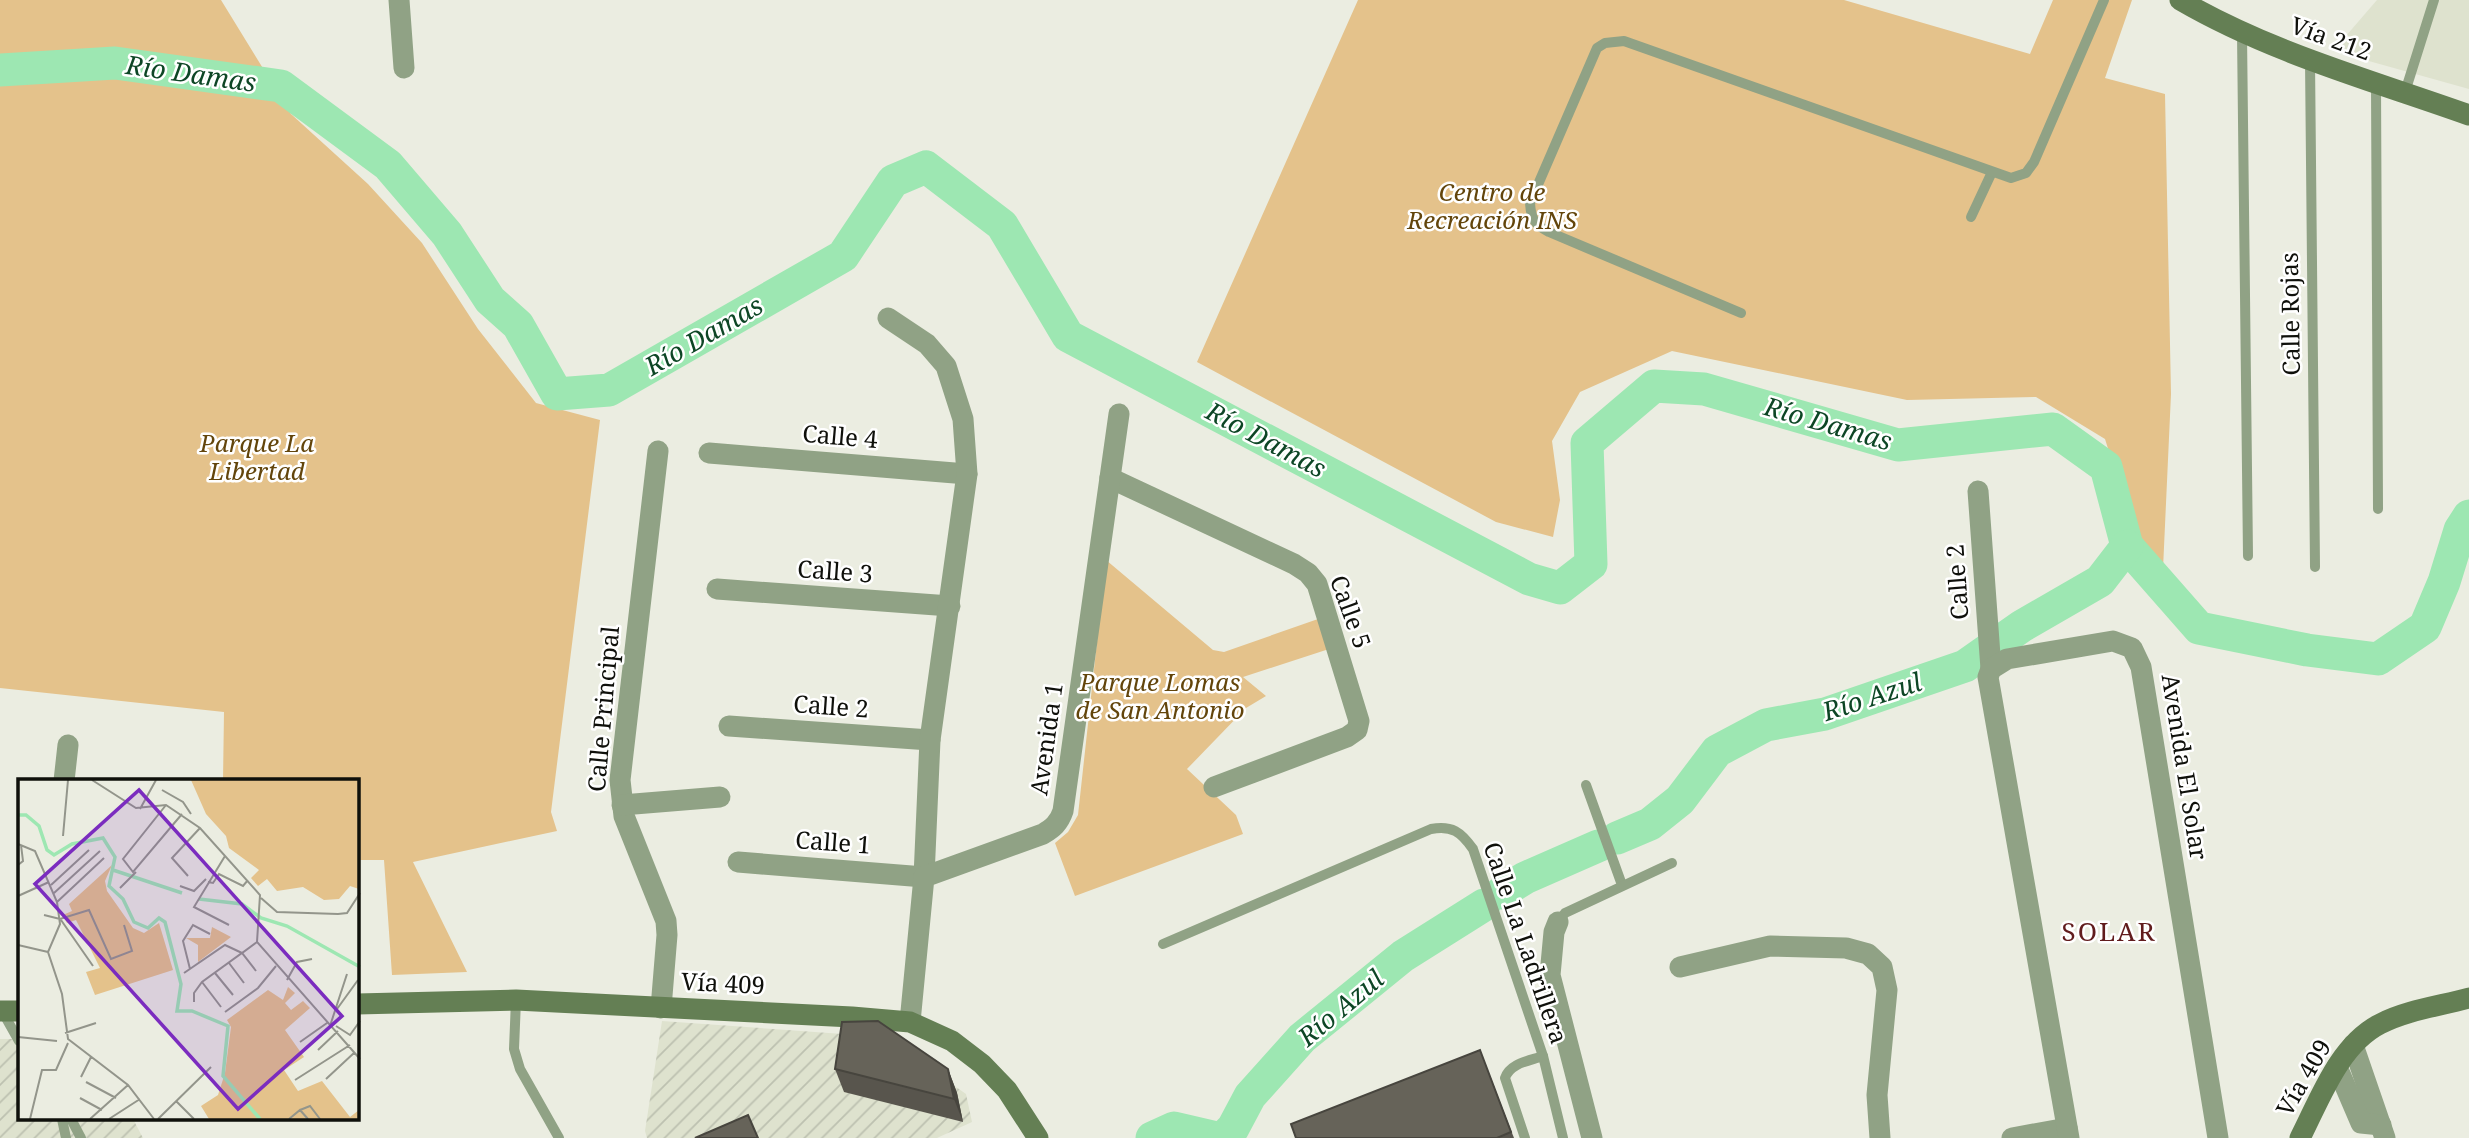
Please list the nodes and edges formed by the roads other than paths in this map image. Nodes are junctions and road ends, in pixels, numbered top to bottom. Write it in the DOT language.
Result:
graph roads {
  1 [pos="399,0"];
  2 [pos="2104,0"];
  3 [pos="2180,0"];
  4 [pos="2434,0"];
  5 [pos="2242,34"];
  6 [pos="2310,60"];
  7 [pos="404,68"];
  8 [pos="2376,84"];
  9 [pos="2405,92"];
  10 [pos="2469,115"];
  11 [pos="1992,172"];
  12 [pos="1971,217"];
  13 [pos="1741,313"];
  14 [pos="888,318"];
  15 [pos="1119,414"];
  16 [pos="658,450"];
  17 [pos="709,453"];
  18 [pos="967,474"];
  19 [pos="1110,478"];
  20 [pos="1978,491"];
  21 [pos="2378,509"];
  22 [pos="2248,556"];
  23 [pos="2315,567"];
  24 [pos="717,589"];
  25 [pos="950,606"];
  26 [pos="1991,665"];
  27 [pos="729,726"];
  28 [pos="930,740"];
  29 [pos="68,745"];
  30 [pos="64,779"];
  31 [pos="1586,785"];
  32 [pos="1214,787"];
  33 [pos="720,797"];
  34 [pos="622,804"];
  35 [pos="738,862"];
  36 [pos="1672,863"];
  37 [pos="924,877"];
  38 [pos="1622,885"];
  39 [pos="1558,922"];
  40 [pos="1163,944"];
  41 [pos="1680,967"];
  42 [pos="2469,998"];
  43 [pos="516,1000"];
  44 [pos="359,1004"];
  45 [pos="661,1007"];
  46 [pos="7,1011"];
  47 [pos="910,1022"];
  48 [pos="18,1038"];
  49 [pos="2353,1045"];
  50 [pos="1543,1056"];
  51 [pos="2337,1067"];
  52 [pos="62,1120"];
  53 [pos="72,1120"];
  54 [pos="2383,1132"];
  55 [pos="2068,1133"];
  56 [pos="66,1138"];
  57 [pos="81,1138"];
  58 [pos="559,1138"];
  59 [pos="1038,1138"];
  60 [pos="1525,1138"];
  61 [pos="1563,1138"];
  62 [pos="1592,1138"];
  63 [pos="1880,1138"];
  64 [pos="2012,1138"];
  65 [pos="2218,1138"];
  66 [pos="2300,1138"];
  1 -- 7 [label="street"];
  2 -- 11 [label="lane"];
  3 -- 5 [label="street, Vía 212"];
  4 -- 9 [label="lane"];
  5 -- 6 [label="street, Vía 212"];
  5 -- 22 [label="lane"];
  6 -- 8 [label="street, Vía 212"];
  6 -- 23 [label="lane, Calle Rojas"];
  8 -- 9 [label="street, Vía 212"];
  8 -- 21 [label="lane"];
  9 -- 10 [label="street, Vía 212"];
  11 -- 12 [label="lane"];
  11 -- 13 [label="lane"];
  14 -- 18 [label="street"];
  15 -- 19 [label="street, Avenida 1"];
  16 -- 34 [label="street, Calle Principal"];
  17 -- 18 [label="street, Calle 4"];
  18 -- 25 [label="street"];
  19 -- 32 [label="street, Calle 5"];
  19 -- 37 [label="street, Avenida 1"];
  20 -- 26 [label="street, Calle 2"];
  24 -- 25 [label="street, Calle 3"];
  25 -- 28 [label="street"];
  26 -- 55 [label="street"];
  26 -- 65 [label="street, Avenida El Solar"];
  27 -- 28 [label="street, Calle 2"];
  28 -- 37 [label="street"];
  29 -- 30 [label="street"];
  31 -- 38 [label="lane"];
  33 -- 34 [label="street"];
  34 -- 45 [label="street, Calle Principal"];
  35 -- 37 [label="street, Calle 1"];
  36 -- 38 [label="lane"];
  37 -- 47 [label="street"];
  38 -- 39 [label="lane"];
  39 -- 62 [label="street"];
  40 -- 50 [label="lane, Calle La Ladrillera"];
  41 -- 63 [label="street"];
  42 -- 49 [label="street, Vía 409"];
  43 -- 44 [label="street, Vía 409"];
  43 -- 45 [label="street, Vía 409"];
  43 -- 58 [label="lane"];
  45 -- 47 [label="street, Vía 409"];
  46 -- 48 [label="lane"];
  47 -- 59 [label="street, Vía 409"];
  49 -- 51 [label="street, Vía 409"];
  49 -- 54 [label="street"];
  50 -- 60 [label="lane"];
  50 -- 61 [label="lane, Calle La Ladrillera"];
  51 -- 54 [label="street"];
  51 -- 66 [label="street, Vía 409"];
  52 -- 56 [label="lane"];
  53 -- 57 [label="lane"];
  55 -- 64 [label="street"];
}
